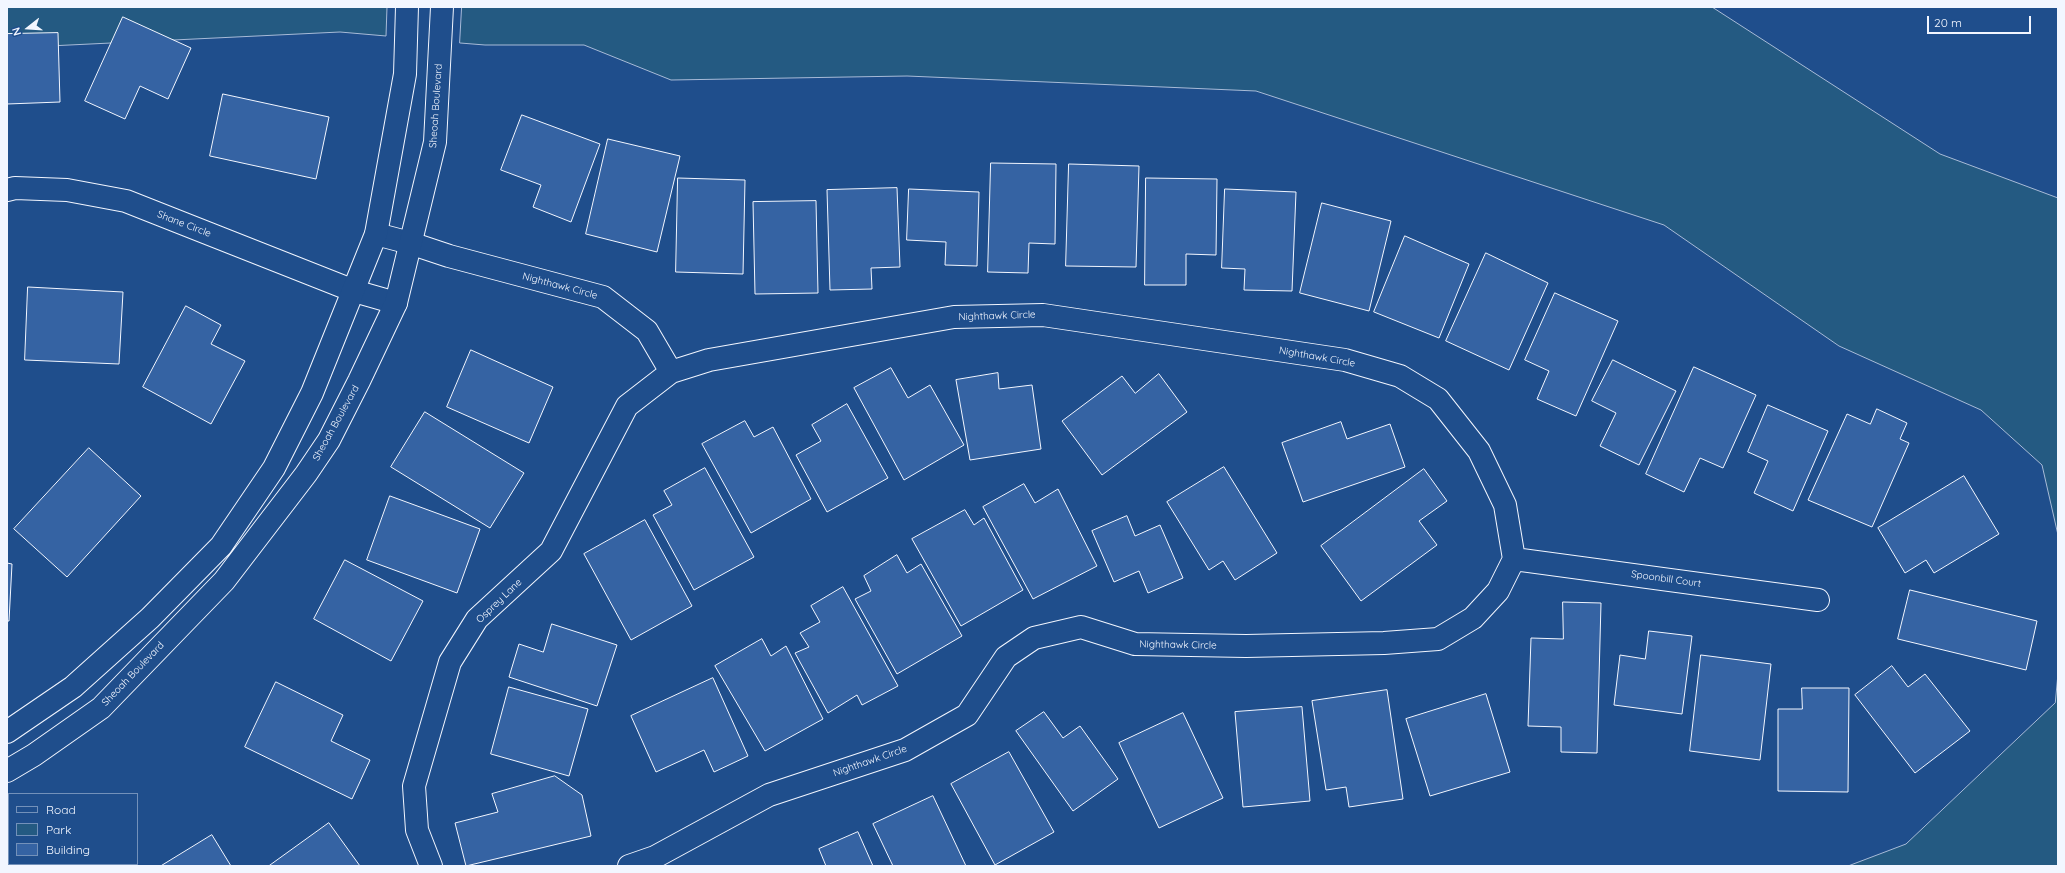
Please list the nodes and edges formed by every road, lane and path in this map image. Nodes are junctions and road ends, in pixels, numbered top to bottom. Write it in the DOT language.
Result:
graph roads {
  1 [pos="406,7"];
  2 [pos="442,7"];
  3 [pos="7,190"];
  4 [pos="376,234"];
  5 [pos="410,242"];
  6 [pos="354,290"];
  7 [pos="396,303"];
  8 [pos="671,372"];
  9 [pos="1514,559"];
  10 [pos="1818,600"];
  11 [pos="7,732"];
  12 [pos="7,771"];
  13 [pos="431,866"];
  14 [pos="629,866"];
  1 -- 4 [label="street"];
  2 -- 5 [label="street, Sheoah Boulevard"];
  3 -- 6 [label="street, Shane Circle"];
  4 -- 5 [label="street, Nighthawk Circle"];
  4 -- 6 [label="street"];
  5 -- 7 [label="street, Sheoah Boulevard"];
  5 -- 8 [label="street, Nighthawk Circle"];
  6 -- 7 [label="street"];
  6 -- 11 [label="street"];
  7 -- 12 [label="street, Sheoah Boulevard"];
  8 -- 9 [label="street, Nighthawk Circle"];
  8 -- 13 [label="street, Osprey Lane"];
  9 -- 10 [label="street, Spoonbill Court"];
  9 -- 14 [label="street, Nighthawk Circle"];
}
